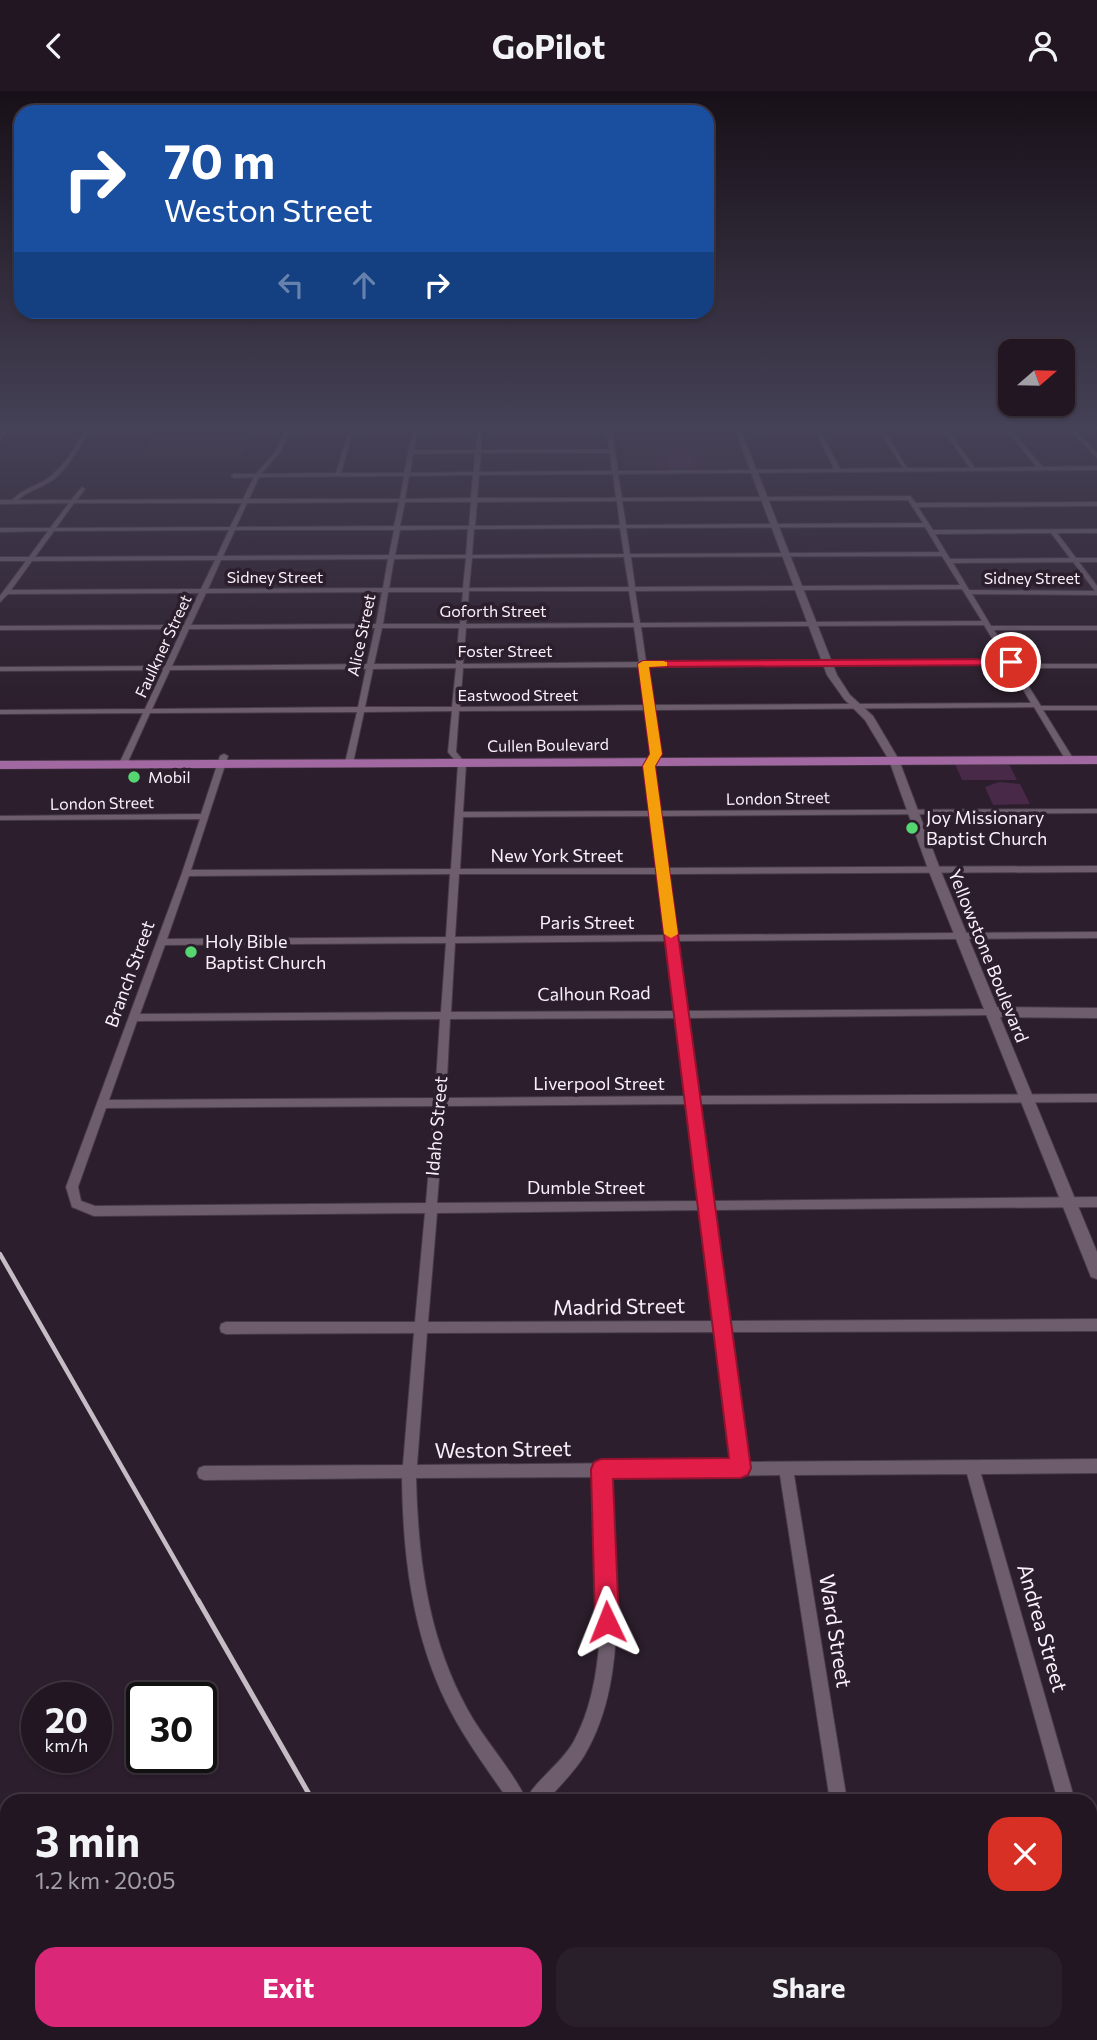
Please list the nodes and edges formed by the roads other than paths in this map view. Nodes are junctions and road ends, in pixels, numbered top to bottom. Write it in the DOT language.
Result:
graph roads {
  1 [pos="58,521"];
  2 [pos="235,521"];
  3 [pos="398,521"];
  4 [pos="472,521"];
  5 [pos="622,521"];
  6 [pos="773,521"];
  7 [pos="924,521"];
  8 [pos="775,526"];
  9 [pos="472,527"];
  10 [pos="623,527"];
  11 [pos="232,528"];
  12 [pos="396,528"];
  13 [pos="928,528"];
  14 [pos="52,529"];
  15 [pos="0,530"];
  16 [pos="1097,531"];
  17 [pos="1053,532"];
  18 [pos="786,555"];
  19 [pos="626,556"];
  20 [pos="391,557"];
  21 [pos="469,557"];
  22 [pos="219,558"];
  23 [pos="946,558"];
  24 [pos="0,559"];
  25 [pos="30,559"];
  26 [pos="1097,560"];
  27 [pos="1075,561"];
  28 [pos="799,587"];
  29 [pos="464,589"];
  30 [pos="633,589"];
  31 [pos="965,589"];
  32 [pos="385,590"];
  33 [pos="204,591"];
  34 [pos="1097,591"];
  35 [pos="6,592"];
  36 [pos="0,600"];
  37 [pos="811,623"];
  38 [pos="462,625"];
  39 [pos="639,625"];
  40 [pos="988,625"];
  41 [pos="379,626"];
  42 [pos="188,627"];
  43 [pos="0,628"];
  44 [pos="1097,628"];
  45 [pos="827,662"];
  46 [pos="643,664"];
  47 [pos="1012,664"];
  48 [pos="369,666"];
  49 [pos="459,666"];
  50 [pos="1097,666"];
  51 [pos="170,667"];
  52 [pos="0,669"];
  53 [pos="859,707"];
  54 [pos="1037,707"];
  55 [pos="650,708"];
  56 [pos="1097,708"];
  57 [pos="360,710"];
  58 [pos="455,710"];
  59 [pos="148,711"];
  60 [pos="0,712"];
  61 [pos="1097,753"];
  62 [pos="892,756"];
  63 [pos="1068,756"];
  64 [pos="0,758"];
  65 [pos="653,758"];
  66 [pos="349,759"];
  67 [pos="125,760"];
  68 [pos="223,760"];
  69 [pos="458,760"];
  70 [pos="1097,760"];
  71 [pos="0,765"];
  72 [pos="912,810"];
  73 [pos="1097,811"];
  74 [pos="655,813"];
  75 [pos="204,815"];
  76 [pos="458,815"];
  77 [pos="0,818"];
  78 [pos="934,869"];
  79 [pos="1097,869"];
  80 [pos="662,871"];
  81 [pos="186,873"];
  82 [pos="454,873"];
  83 [pos="1097,935"];
  84 [pos="961,936"];
  85 [pos="450,939"];
  86 [pos="671,939"];
  87 [pos="160,942"];
  88 [pos="993,1012"];
  89 [pos="681,1013"];
  90 [pos="1097,1013"];
  91 [pos="445,1015"];
  92 [pos="133,1018"];
  93 [pos="1097,1098"];
  94 [pos="1027,1099"];
  95 [pos="692,1101"];
  96 [pos="440,1102"];
  97 [pos="102,1104"];
  98 [pos="1070,1202"];
  99 [pos="1097,1202"];
  100 [pos="76,1204"];
  101 [pos="706,1205"];
  102 [pos="430,1207"];
  103 [pos="1097,1272"];
  104 [pos="722,1325"];
  105 [pos="1097,1325"];
  106 [pos="226,1328"];
  107 [pos="422,1328"];
  108 [pos="1097,1466"];
  109 [pos="972,1467"];
  110 [pos="741,1468"];
  111 [pos="786,1468"];
  112 [pos="601,1469"];
  113 [pos="204,1473"];
  114 [pos="409,1473"];
  115 [pos="514,1794"];
  116 [pos="540,1794"];
  117 [pos="838,1794"];
  118 [pos="1065,1794"];
  1 -- 14 [label="street"];
  2 -- 11 [label="street, Faulkner Street"];
  3 -- 12 [label="street, Alice Street"];
  4 -- 9 [label="street, Idaho Street"];
  5 -- 10 [label="street"];
  6 -- 8 [label="street, Yellowstone Boulevard"];
  7 -- 13 [label="street"];
  8 -- 10 [label="street"];
  8 -- 13 [label="street"];
  8 -- 18 [label="street, Yellowstone Boulevard"];
  9 -- 10 [label="street"];
  9 -- 12 [label="street"];
  9 -- 21 [label="street, Idaho Street"];
  10 -- 19 [label="street"];
  11 -- 12 [label="street"];
  11 -- 14 [label="street"];
  11 -- 22 [label="street, Faulkner Street"];
  12 -- 20 [label="street, Alice Street"];
  13 -- 17 [label="street"];
  13 -- 23 [label="street"];
  14 -- 15 [label="street"];
  14 -- 25 [label="street"];
  16 -- 17 [label="street"];
  17 -- 27 [label="street"];
  18 -- 19 [label="street"];
  18 -- 23 [label="street"];
  18 -- 28 [label="street, Yellowstone Boulevard"];
  19 -- 21 [label="street"];
  19 -- 30 [label="street"];
  20 -- 21 [label="street"];
  20 -- 22 [label="street"];
  20 -- 32 [label="street, Alice Street"];
  21 -- 29 [label="street, Idaho Street"];
  22 -- 25 [label="street"];
  22 -- 33 [label="street, Faulkner Street"];
  23 -- 27 [label="street"];
  23 -- 31 [label="street"];
  24 -- 25 [label="street"];
  25 -- 35 [label="street"];
  26 -- 27 [label="street"];
  27 -- 34 [label="street"];
  28 -- 30 [label="street, Sidney Street"];
  28 -- 31 [label="street, Sidney Street"];
  28 -- 37 [label="street, Yellowstone Boulevard"];
  29 -- 30 [label="street, Sidney Street"];
  29 -- 32 [label="street, Sidney Street"];
  29 -- 38 [label="street, Idaho Street"];
  30 -- 39 [label="street"];
  31 -- 34 [label="street, Sidney Street"];
  31 -- 40 [label="street"];
  32 -- 33 [label="street, Sidney Street"];
  32 -- 41 [label="street, Alice Street"];
  33 -- 35 [label="street, Sidney Street"];
  33 -- 42 [label="street, Faulkner Street"];
  35 -- 36 [label="street"];
  37 -- 39 [label="street, Goforth Street"];
  37 -- 40 [label="street, Goforth Street"];
  37 -- 45 [label="street, Yellowstone Boulevard"];
  38 -- 39 [label="street, Goforth Street"];
  38 -- 41 [label="street, Goforth Street"];
  38 -- 49 [label="street, Idaho Street"];
  39 -- 46 [label="street"];
  40 -- 44 [label="street, Goforth Street"];
  40 -- 47 [label="street"];
  41 -- 42 [label="street, Goforth Street"];
  41 -- 48 [label="street, Alice Street"];
  42 -- 43 [label="street, Goforth Street"];
  42 -- 51 [label="street, Faulkner Street"];
  45 -- 46 [label="street, Foster Street"];
  45 -- 47 [label="street, Foster Street"];
  45 -- 53 [label="street, Yellowstone Boulevard"];
  46 -- 49 [label="street, Foster Street"];
  46 -- 55 [label="street"];
  47 -- 50 [label="street, Foster Street"];
  47 -- 54 [label="street"];
  48 -- 49 [label="street, Foster Street"];
  48 -- 51 [label="street, Foster Street"];
  48 -- 57 [label="street, Alice Street"];
  49 -- 58 [label="street, Idaho Street"];
  51 -- 52 [label="street, Foster Street"];
  51 -- 59 [label="street, Faulkner Street"];
  53 -- 54 [label="street, Eastwood Street"];
  53 -- 55 [label="street, Eastwood Street"];
  53 -- 62 [label="street, Yellowstone Boulevard"];
  54 -- 56 [label="street, Eastwood Street"];
  54 -- 63 [label="street"];
  55 -- 58 [label="street, Eastwood Street"];
  55 -- 65 [label="street"];
  57 -- 58 [label="street, Eastwood Street"];
  57 -- 59 [label="street, Eastwood Street"];
  57 -- 66 [label="street, Alice Street"];
  58 -- 69 [label="street, Idaho Street"];
  59 -- 60 [label="street, Eastwood Street"];
  59 -- 67 [label="street, Faulkner Street"];
  61 -- 63 [label="main road, Cullen Boulevard"];
  62 -- 63 [label="main road, Cullen Boulevard"];
  62 -- 65 [label="main road, Cullen Boulevard"];
  62 -- 72 [label="street, Yellowstone Boulevard"];
  63 -- 70 [label="main road, Cullen Boulevard"];
  64 -- 67 [label="main road, Cullen Boulevard"];
  65 -- 69 [label="main road, Cullen Boulevard"];
  65 -- 74 [label="street"];
  66 -- 68 [label="main road, Cullen Boulevard"];
  66 -- 69 [label="main road, Cullen Boulevard"];
  67 -- 68 [label="main road, Cullen Boulevard"];
  67 -- 71 [label="main road, Cullen Boulevard"];
  68 -- 75 [label="street, Branch Street"];
  69 -- 76 [label="street, Idaho Street"];
  72 -- 73 [label="street, London Street"];
  72 -- 74 [label="street, London Street"];
  72 -- 78 [label="street, Yellowstone Boulevard"];
  74 -- 76 [label="street, London Street"];
  74 -- 80 [label="street"];
  75 -- 77 [label="street, London Street"];
  75 -- 81 [label="street, Branch Street"];
  76 -- 82 [label="street, Idaho Street"];
  78 -- 79 [label="street, New York Street"];
  78 -- 80 [label="street, New York Street"];
  78 -- 84 [label="street, Yellowstone Boulevard"];
  80 -- 82 [label="street, New York Street"];
  80 -- 86 [label="street"];
  81 -- 82 [label="street, New York Street"];
  81 -- 87 [label="street, Branch Street"];
  82 -- 85 [label="street, Idaho Street"];
  83 -- 84 [label="street, Paris Street"];
  84 -- 86 [label="street, Paris Street"];
  84 -- 88 [label="street, Yellowstone Boulevard"];
  85 -- 86 [label="street, Paris Street"];
  85 -- 87 [label="street, Paris Street"];
  85 -- 91 [label="street, Idaho Street"];
  86 -- 89 [label="street"];
  87 -- 92 [label="street, Branch Street"];
  88 -- 89 [label="street, Calhoun Road"];
  88 -- 90 [label="street, Calhoun Road"];
  88 -- 94 [label="street, Yellowstone Boulevard"];
  89 -- 91 [label="street, Calhoun Road"];
  89 -- 95 [label="street"];
  91 -- 92 [label="street, Calhoun Road"];
  91 -- 96 [label="street, Idaho Street"];
  92 -- 97 [label="street, Branch Street"];
  93 -- 94 [label="street, Liverpool Street"];
  94 -- 95 [label="street, Liverpool Street"];
  94 -- 98 [label="street, Yellowstone Boulevard"];
  95 -- 96 [label="street, Liverpool Street"];
  95 -- 101 [label="street"];
  96 -- 97 [label="street, Liverpool Street"];
  96 -- 102 [label="street, Idaho Street"];
  97 -- 100 [label="street, Branch Street"];
  98 -- 99 [label="street, Dumble Street"];
  98 -- 101 [label="street, Dumble Street"];
  98 -- 103 [label="street, Yellowstone Boulevard"];
  100 -- 102 [label="street, Dumble Street"];
  101 -- 102 [label="street, Dumble Street"];
  101 -- 104 [label="street"];
  102 -- 107 [label="street, Idaho Street"];
  104 -- 105 [label="street, Madrid Street"];
  104 -- 107 [label="street, Madrid Street"];
  104 -- 110 [label="street"];
  106 -- 107 [label="street, Madrid Street"];
  107 -- 114 [label="street, Idaho Street"];
  108 -- 109 [label="street, Weston Street"];
  109 -- 111 [label="street, Weston Street"];
  109 -- 118 [label="street, Andrea Street"];
  110 -- 111 [label="street, Weston Street"];
  110 -- 112 [label="street, Weston Street"];
  111 -- 117 [label="street, Ward Street"];
  112 -- 114 [label="street, Weston Street"];
  112 -- 116 [label="street"];
  113 -- 114 [label="street, Weston Street"];
  114 -- 115 [label="street, Idaho Street"];
}
